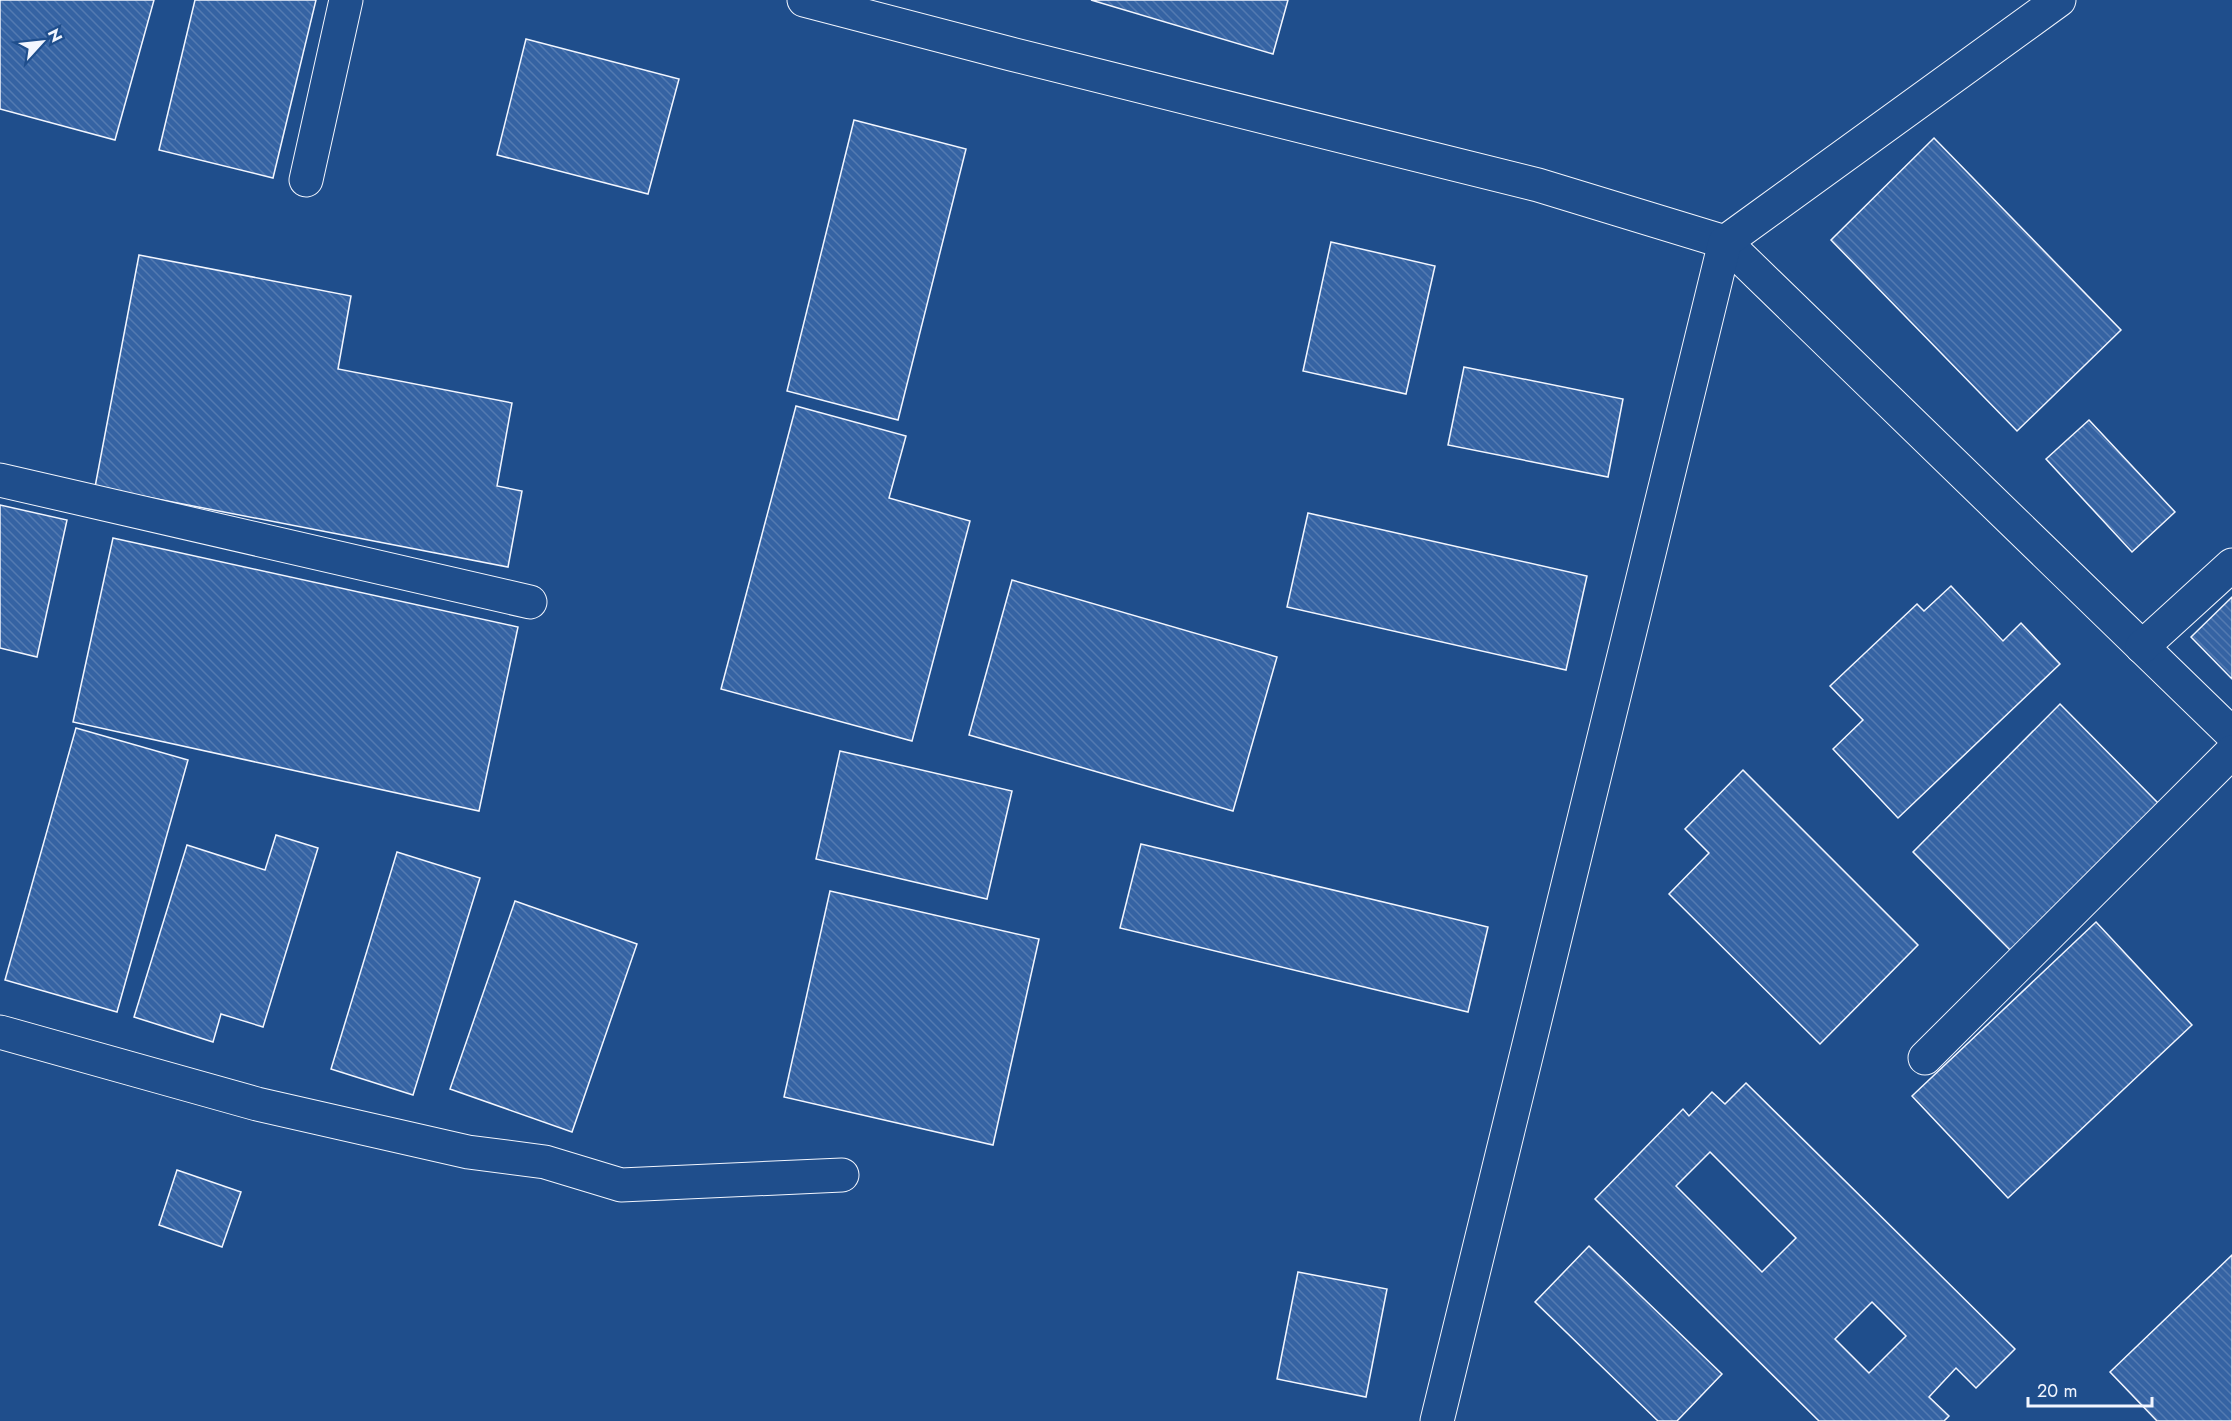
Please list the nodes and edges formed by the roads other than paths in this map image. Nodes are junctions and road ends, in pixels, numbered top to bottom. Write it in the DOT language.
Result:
graph roads {
  1 [pos="346,0"];
  2 [pos="804,0"];
  3 [pos="2059,0"];
  4 [pos="306,180"];
  5 [pos="1725,242"];
  6 [pos="0,480"];
  7 [pos="2232,565"];
  8 [pos="530,602"];
  9 [pos="2142,647"];
  10 [pos="2232,734"];
  11 [pos="2232,752"];
  12 [pos="0,1032"];
  13 [pos="1924,1058"];
  14 [pos="842,1175"];
  15 [pos="1437,1421"];
  1 -- 4 [label="street"];
  2 -- 5 [label="street"];
  3 -- 5 [label="street"];
  5 -- 9 [label="street"];
  5 -- 15 [label="street"];
  6 -- 8 [label="street"];
  7 -- 9 [label="street"];
  9 -- 10 [label="street"];
  11 -- 13 [label="street"];
  12 -- 14 [label="street"];
}
